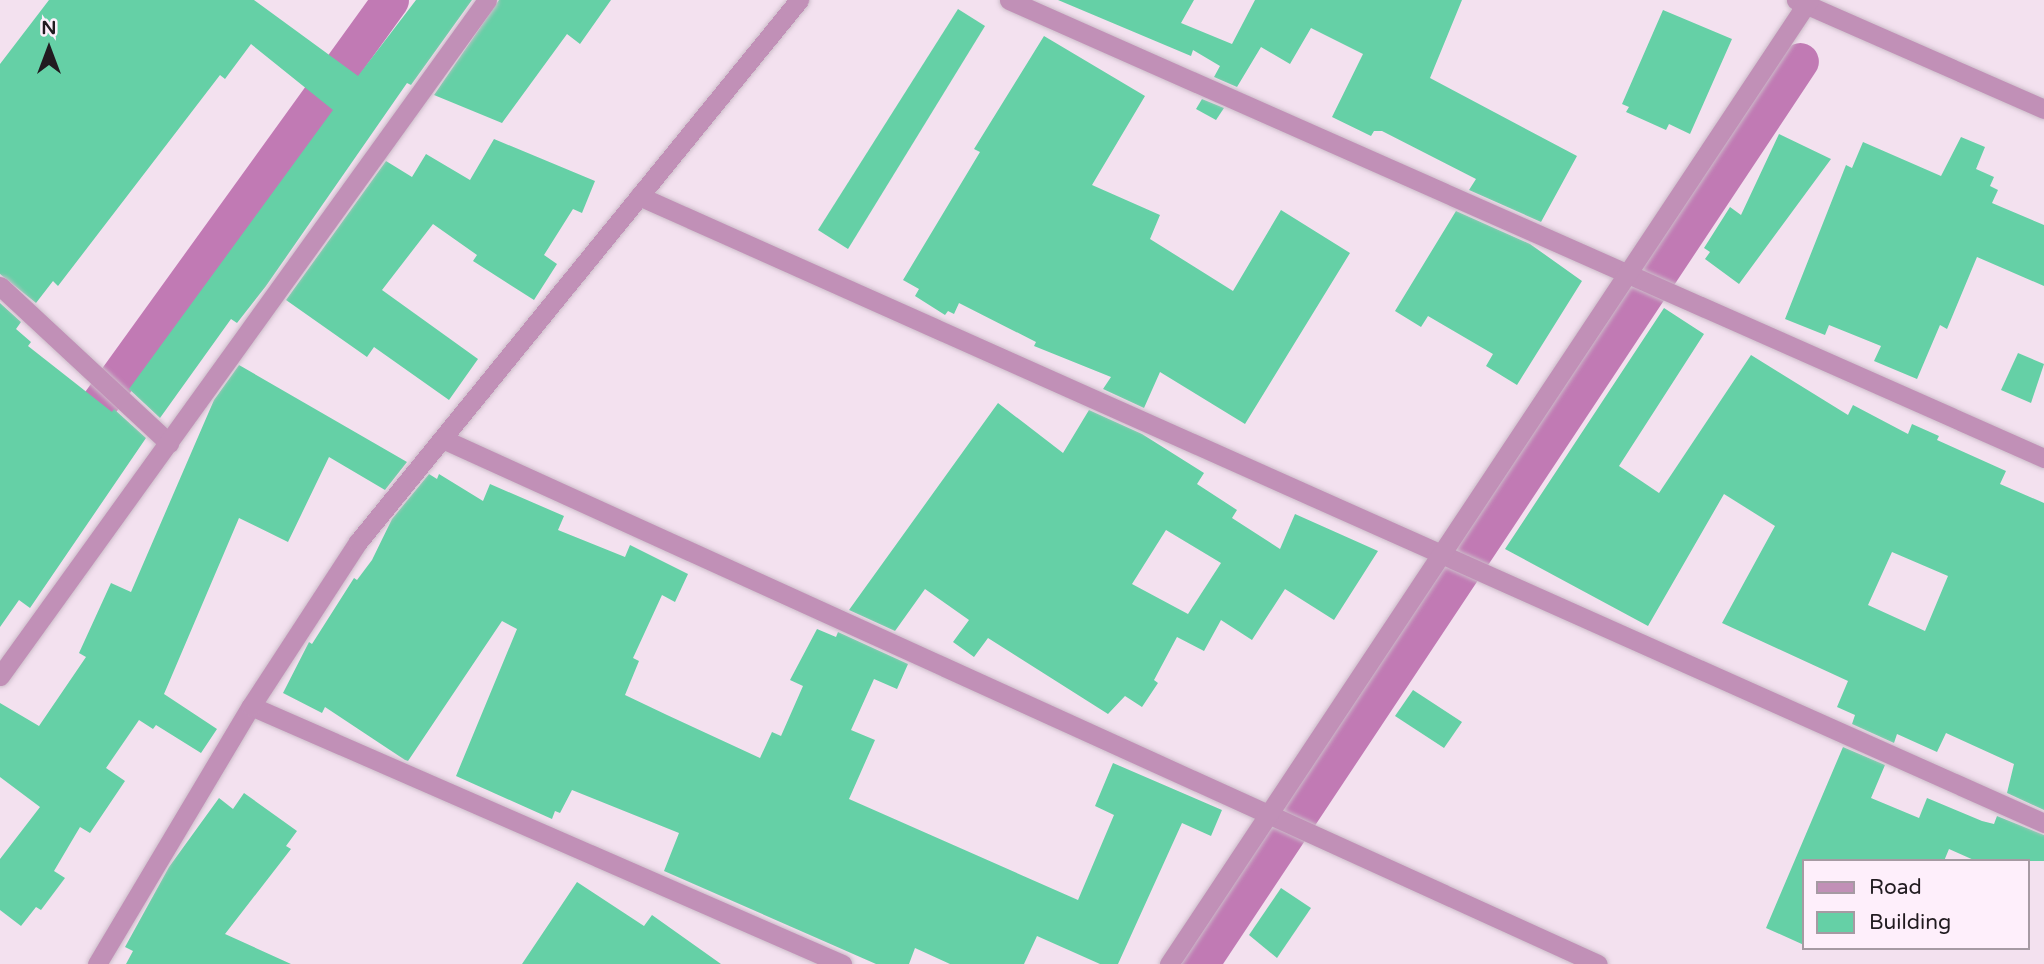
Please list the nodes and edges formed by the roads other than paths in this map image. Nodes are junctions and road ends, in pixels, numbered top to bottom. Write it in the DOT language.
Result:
graph roads {
  1 [pos="487,0"];
  2 [pos="799,0"];
  3 [pos="1009,0"];
  4 [pos="1804,1"];
  5 [pos="2044,109"];
  6 [pos="639,196"];
  7 [pos="1628,273"];
  8 [pos="0,286"];
  9 [pos="445,440"];
  10 [pos="169,443"];
  11 [pos="2044,458"];
  12 [pos="1440,551"];
  13 [pos="0,676"];
  14 [pos="251,706"];
  15 [pos="1268,815"];
  16 [pos="2044,823"];
  17 [pos="97,964"];
  18 [pos="842,964"];
  19 [pos="1169,964"];
  20 [pos="1598,964"];
  1 -- 10 [label="street"];
  2 -- 6 [label="street"];
  3 -- 7 [label="street"];
  4 -- 5 [label="street"];
  4 -- 7 [label="street"];
  6 -- 9 [label="street"];
  6 -- 12 [label="street"];
  7 -- 11 [label="street"];
  7 -- 12 [label="street"];
  8 -- 10 [label="street"];
  9 -- 14 [label="street"];
  9 -- 15 [label="street"];
  10 -- 13 [label="street"];
  12 -- 15 [label="street"];
  12 -- 16 [label="street"];
  14 -- 17 [label="street"];
  14 -- 18 [label="street"];
  15 -- 19 [label="street"];
  15 -- 20 [label="street"];
}
